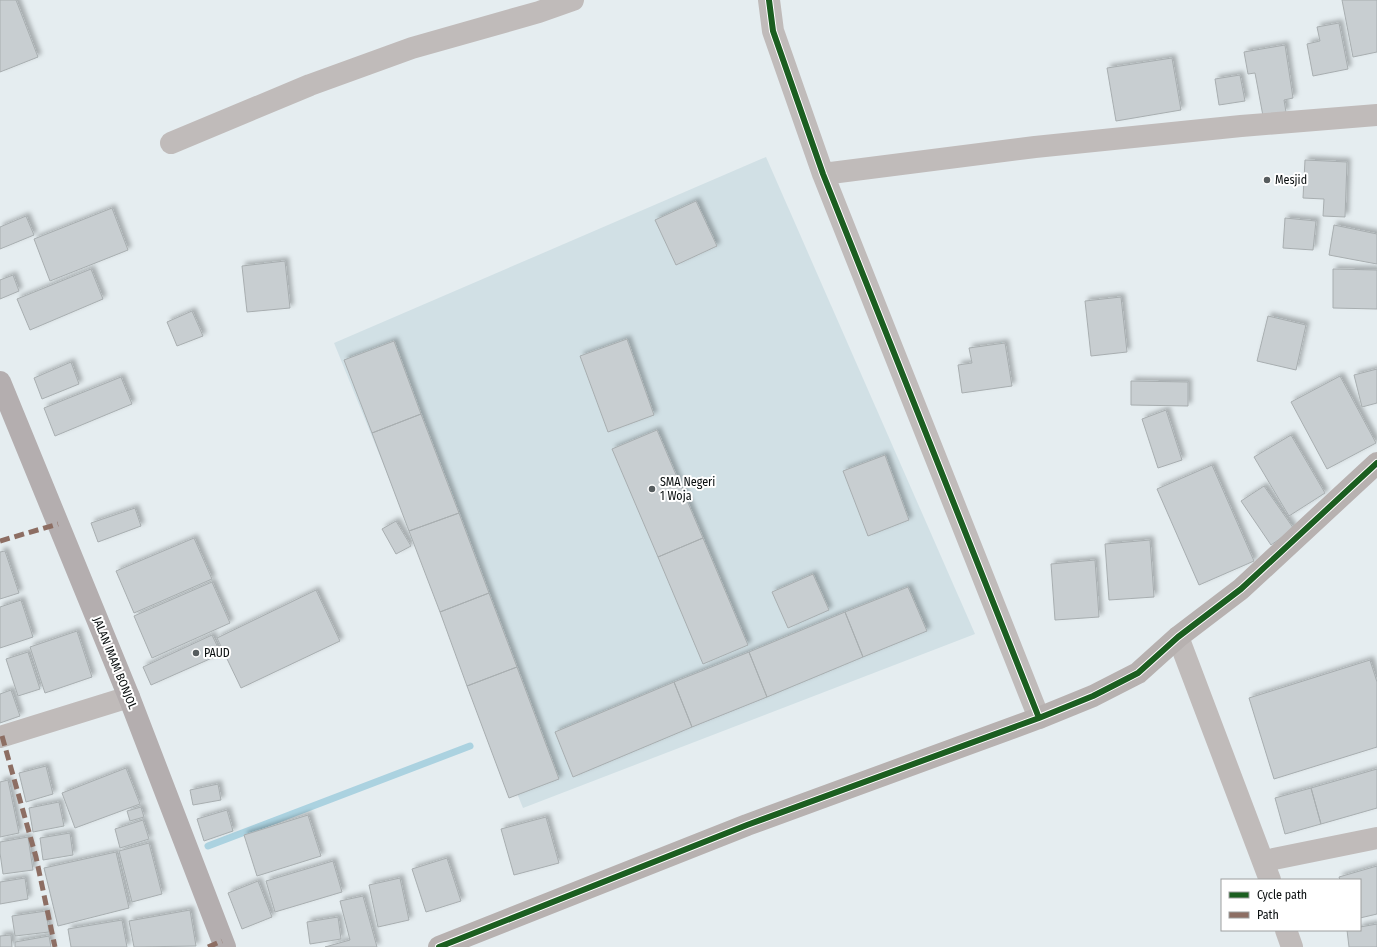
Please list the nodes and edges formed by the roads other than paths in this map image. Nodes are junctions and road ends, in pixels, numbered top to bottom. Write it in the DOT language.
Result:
graph roads {
  1 [pos="573,0"];
  2 [pos="770,0"];
  3 [pos="1377,115"];
  4 [pos="171,143"];
  5 [pos="823,174"];
  6 [pos="0,382"];
  7 [pos="1377,464"];
  8 [pos="1178,637"];
  9 [pos="129,698"];
  10 [pos="1039,718"];
  11 [pos="0,737"];
  12 [pos="1377,838"];
  13 [pos="1267,871"];
  14 [pos="1286,931"];
  15 [pos="225,947"];
  16 [pos="438,947"];
  17 [pos="1292,947"];
  1 -- 4 [label="street"];
  2 -- 5 [label="street"];
  3 -- 5 [label="street"];
  5 -- 10 [label="street"];
  6 -- 9 [label="highway, JALAN IMAM BONJOL"];
  7 -- 8 [label="street"];
  8 -- 10 [label="street"];
  8 -- 13 [label="street"];
  9 -- 11 [label="street"];
  9 -- 15 [label="highway, JALAN IMAM BONJOL"];
  10 -- 16 [label="street"];
  12 -- 13 [label="street"];
  14 -- 17 [label="street"];
}
